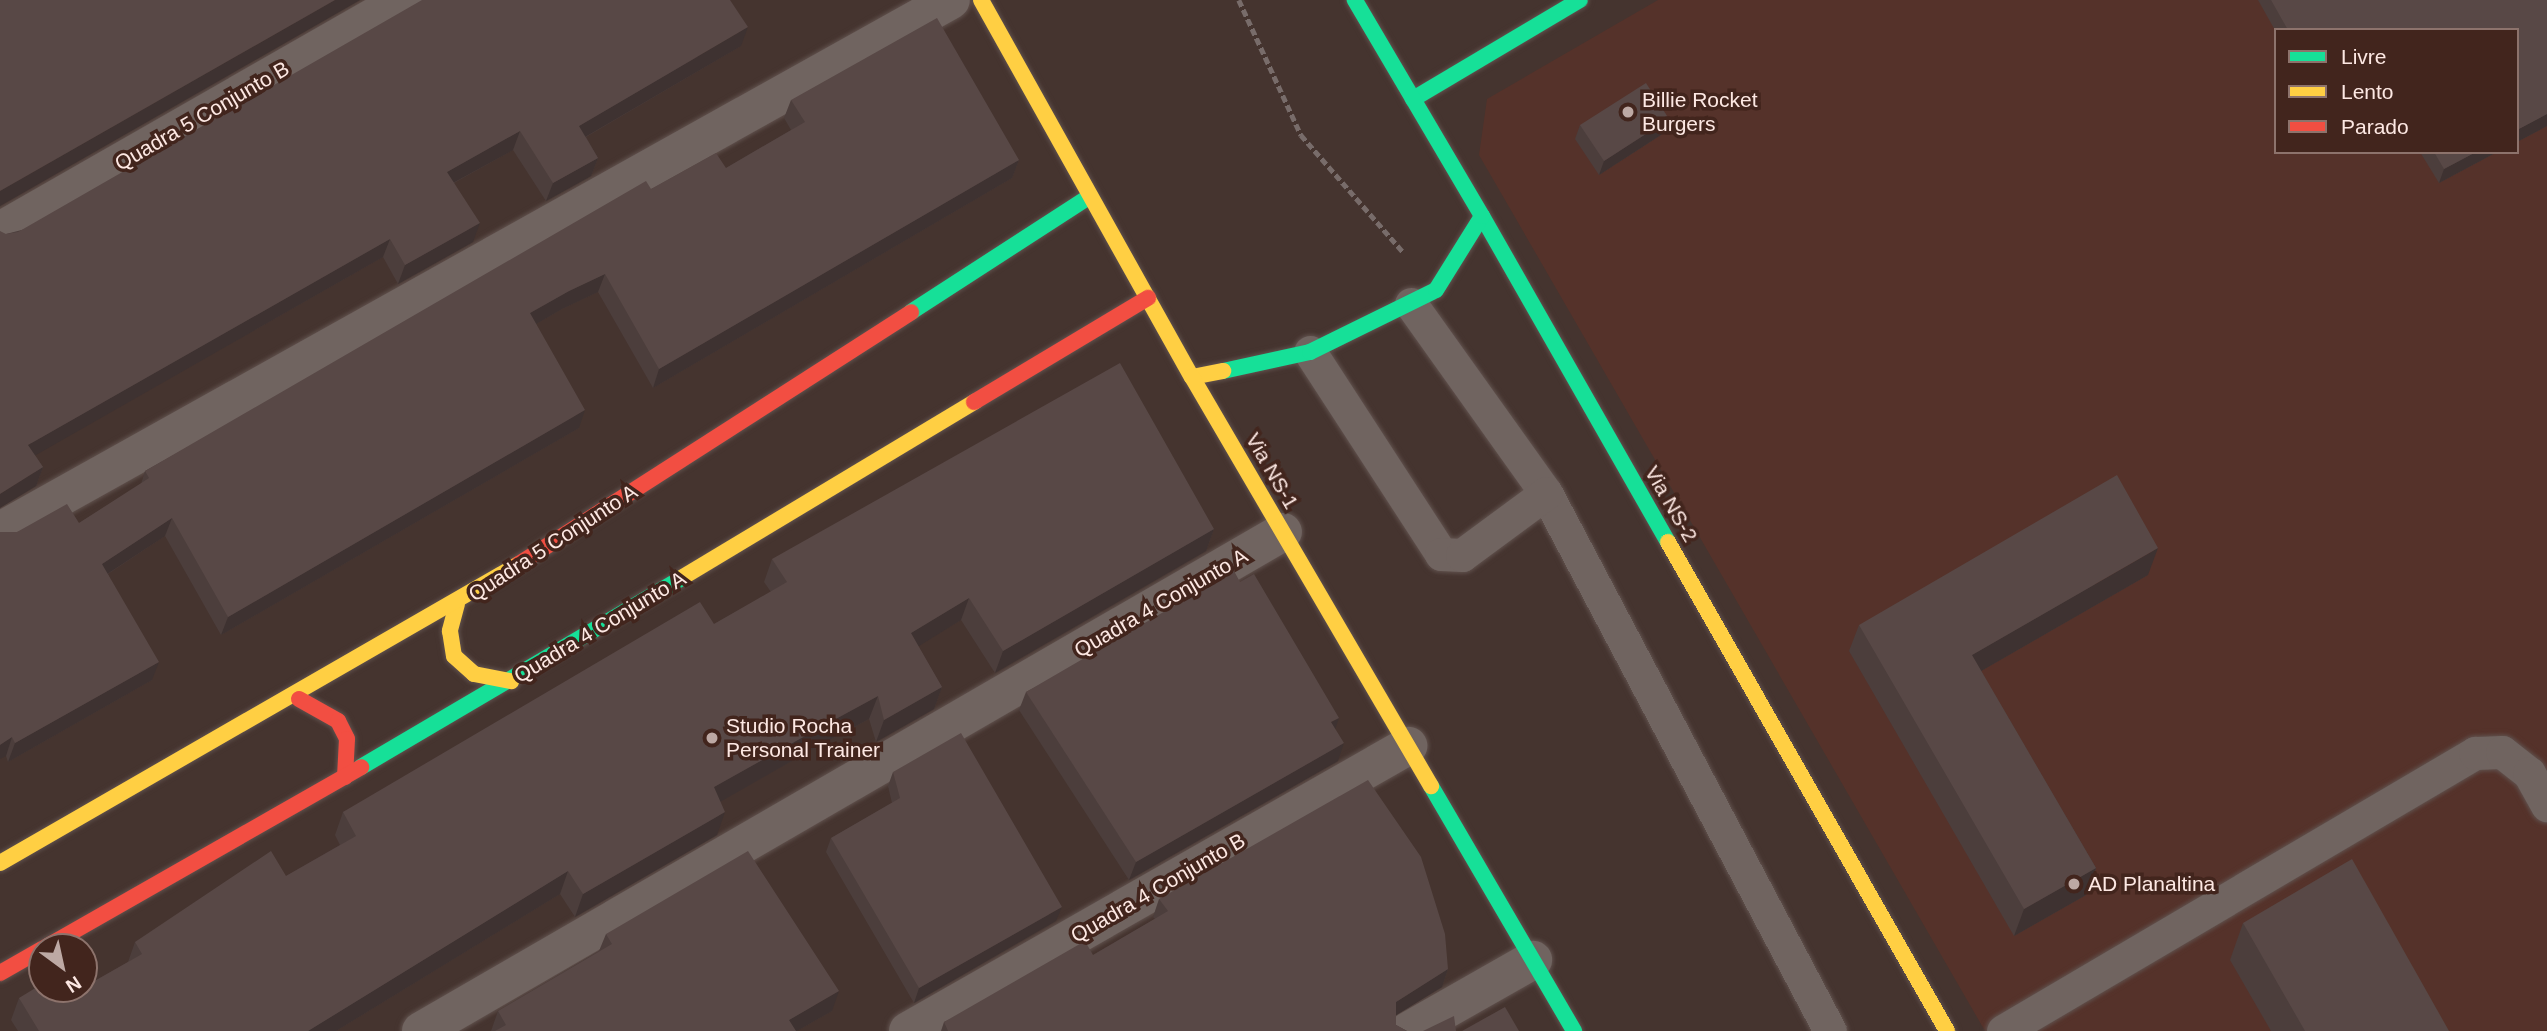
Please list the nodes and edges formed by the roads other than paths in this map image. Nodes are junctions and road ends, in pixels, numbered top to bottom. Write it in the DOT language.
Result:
graph roads {
  1 [pos="404,0"];
  2 [pos="951,0"];
  3 [pos="981,0"];
  4 [pos="1355,0"];
  5 [pos="1580,0"];
  6 [pos="1413,100"];
  7 [pos="1090,195"];
  8 [pos="1482,216"];
  9 [pos="0,231"];
  10 [pos="1148,298"];
  11 [pos="1411,304"];
  12 [pos="1310,352"];
  13 [pos="1192,377"];
  14 [pos="1546,494"];
  15 [pos="0,531"];
  16 [pos="1283,532"];
  17 [pos="457,604"];
  18 [pos="511,681"];
  19 [pos="299,699"];
  20 [pos="1408,746"];
  21 [pos="345,777"];
  22 [pos="2547,805"];
  23 [pos="0,863"];
  24 [pos="70,933"];
  25 [pos="28,957"];
  26 [pos="1533,960"];
  27 [pos="0,973"];
  28 [pos="421,1031"];
  29 [pos="908,1031"];
  30 [pos="1408,1031"];
  31 [pos="1574,1031"];
  32 [pos="1830,1031"];
  33 [pos="1947,1031"];
  34 [pos="2003,1031"];
  1 -- 9 [label="street, Quadra 5 Conjunto B"];
  2 -- 15 [label="street"];
  3 -- 7 [label="street, Via NS-1"];
  4 -- 6 [label="street, Via NS-2"];
  5 -- 6 [label="street"];
  6 -- 8 [label="street, Via NS-2"];
  7 -- 10 [label="street, Via NS-1"];
  7 -- 17 [label="street, Quadra 5 Conjunto A"];
  8 -- 11 [label="street"];
  8 -- 33 [label="street, Via NS-2"];
  10 -- 13 [label="street, Via NS-1"];
  10 -- 18 [label="street, Quadra 4 Conjunto A"];
  11 -- 12 [label="street"];
  11 -- 14 [label="lane"];
  12 -- 13 [label="street"];
  12 -- 14 [label="lane"];
  13 -- 16 [label="street, Via NS-1"];
  14 -- 32 [label="lane"];
  16 -- 20 [label="street, Via NS-1"];
  16 -- 28 [label="street, Quadra 4 Conjunto A"];
  17 -- 18 [label="street"];
  17 -- 19 [label="street, Quadra 5 Conjunto A"];
  18 -- 21 [label="street, Quadra 4 Conjunto A"];
  19 -- 21 [label="street"];
  19 -- 23 [label="street, Quadra 5 Conjunto A"];
  20 -- 26 [label="street, Via NS-1"];
  20 -- 29 [label="street, Quadra 4 Conjunto B"];
  21 -- 24 [label="street, Quadra 4 Conjunto A"];
  22 -- 34 [label="lane"];
  25 -- 27 [label="street, Quadra 4 Conjunto A"];
  26 -- 30 [label="street"];
  26 -- 31 [label="street"];
}
